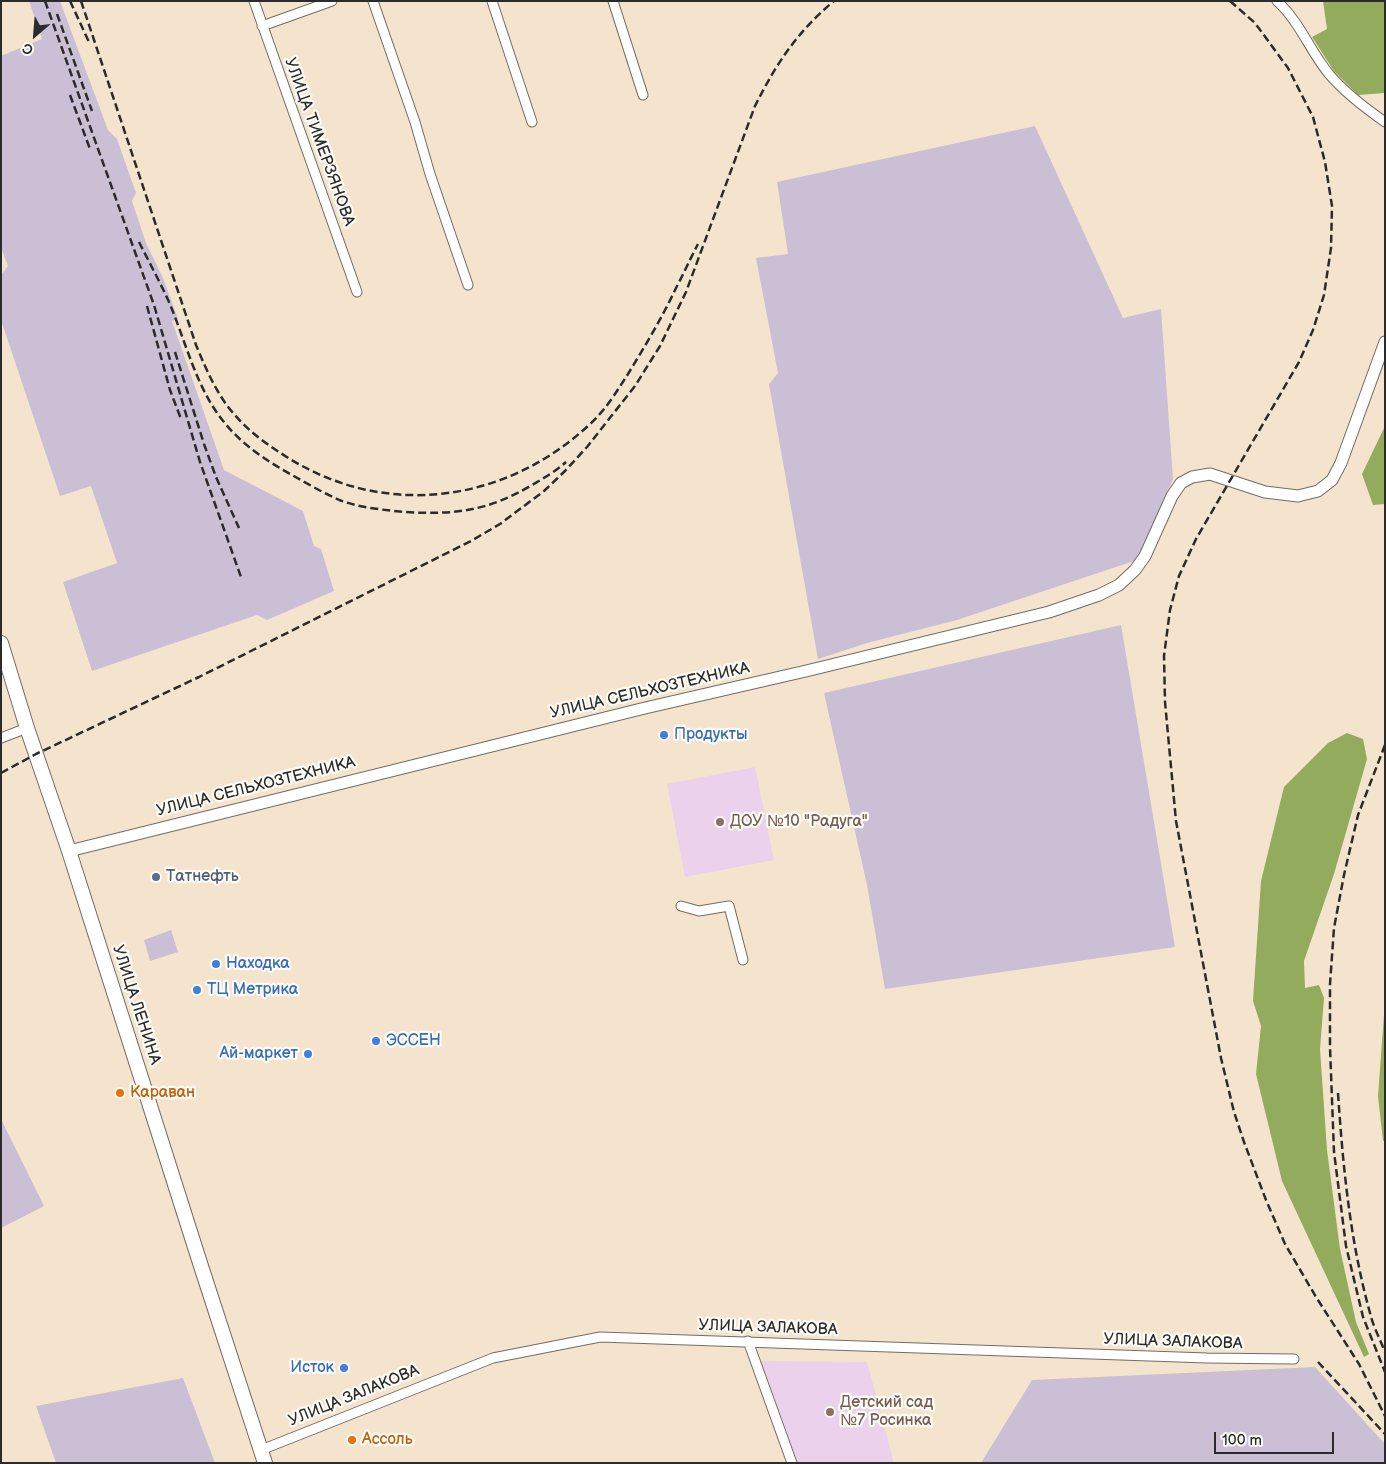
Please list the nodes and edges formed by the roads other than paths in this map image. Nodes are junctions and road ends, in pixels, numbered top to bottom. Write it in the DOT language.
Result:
graph roads {
  1 [pos="254,1"];
  2 [pos="332,1"];
  3 [pos="372,1"];
  4 [pos="492,1"];
  5 [pos="613,1"];
  6 [pos="1277,1"];
  7 [pos="262,26"];
  8 [pos="644,95"];
  9 [pos="532,122"];
  10 [pos="1385,122"];
  11 [pos="468,285"];
  12 [pos="357,292"];
  13 [pos="1385,342"];
  14 [pos="1,644"];
  15 [pos="27,728"];
  16 [pos="1,738"];
  17 [pos="69,851"];
  18 [pos="681,906"];
  19 [pos="743,960"];
  20 [pos="748,1341"];
  21 [pos="1294,1359"];
  22 [pos="263,1456"];
  23 [pos="792,1463"];
  1 -- 7 [label="street, УЛИЦА ТИМЕРЗЯНОВА"];
  2 -- 7 [label="street"];
  3 -- 11 [label="street"];
  4 -- 9 [label="street"];
  5 -- 8 [label="street"];
  6 -- 10 [label="street"];
  7 -- 12 [label="street, УЛИЦА ТИМЕРЗЯНОВА"];
  13 -- 17 [label="street, УЛИЦА СЕЛЬХОЗТЕХНИКА"];
  14 -- 15 [label="main road, УЛИЦА ЛЕНИНА"];
  15 -- 16 [label="street"];
  15 -- 17 [label="main road, УЛИЦА ЛЕНИНА"];
  17 -- 22 [label="main road, УЛИЦА ЛЕНИНА"];
  18 -- 19 [label="street"];
  20 -- 21 [label="street, УЛИЦА ЗАЛАКОВА"];
  20 -- 22 [label="street, УЛИЦА ЗАЛАКОВА"];
  20 -- 23 [label="street"];
}
